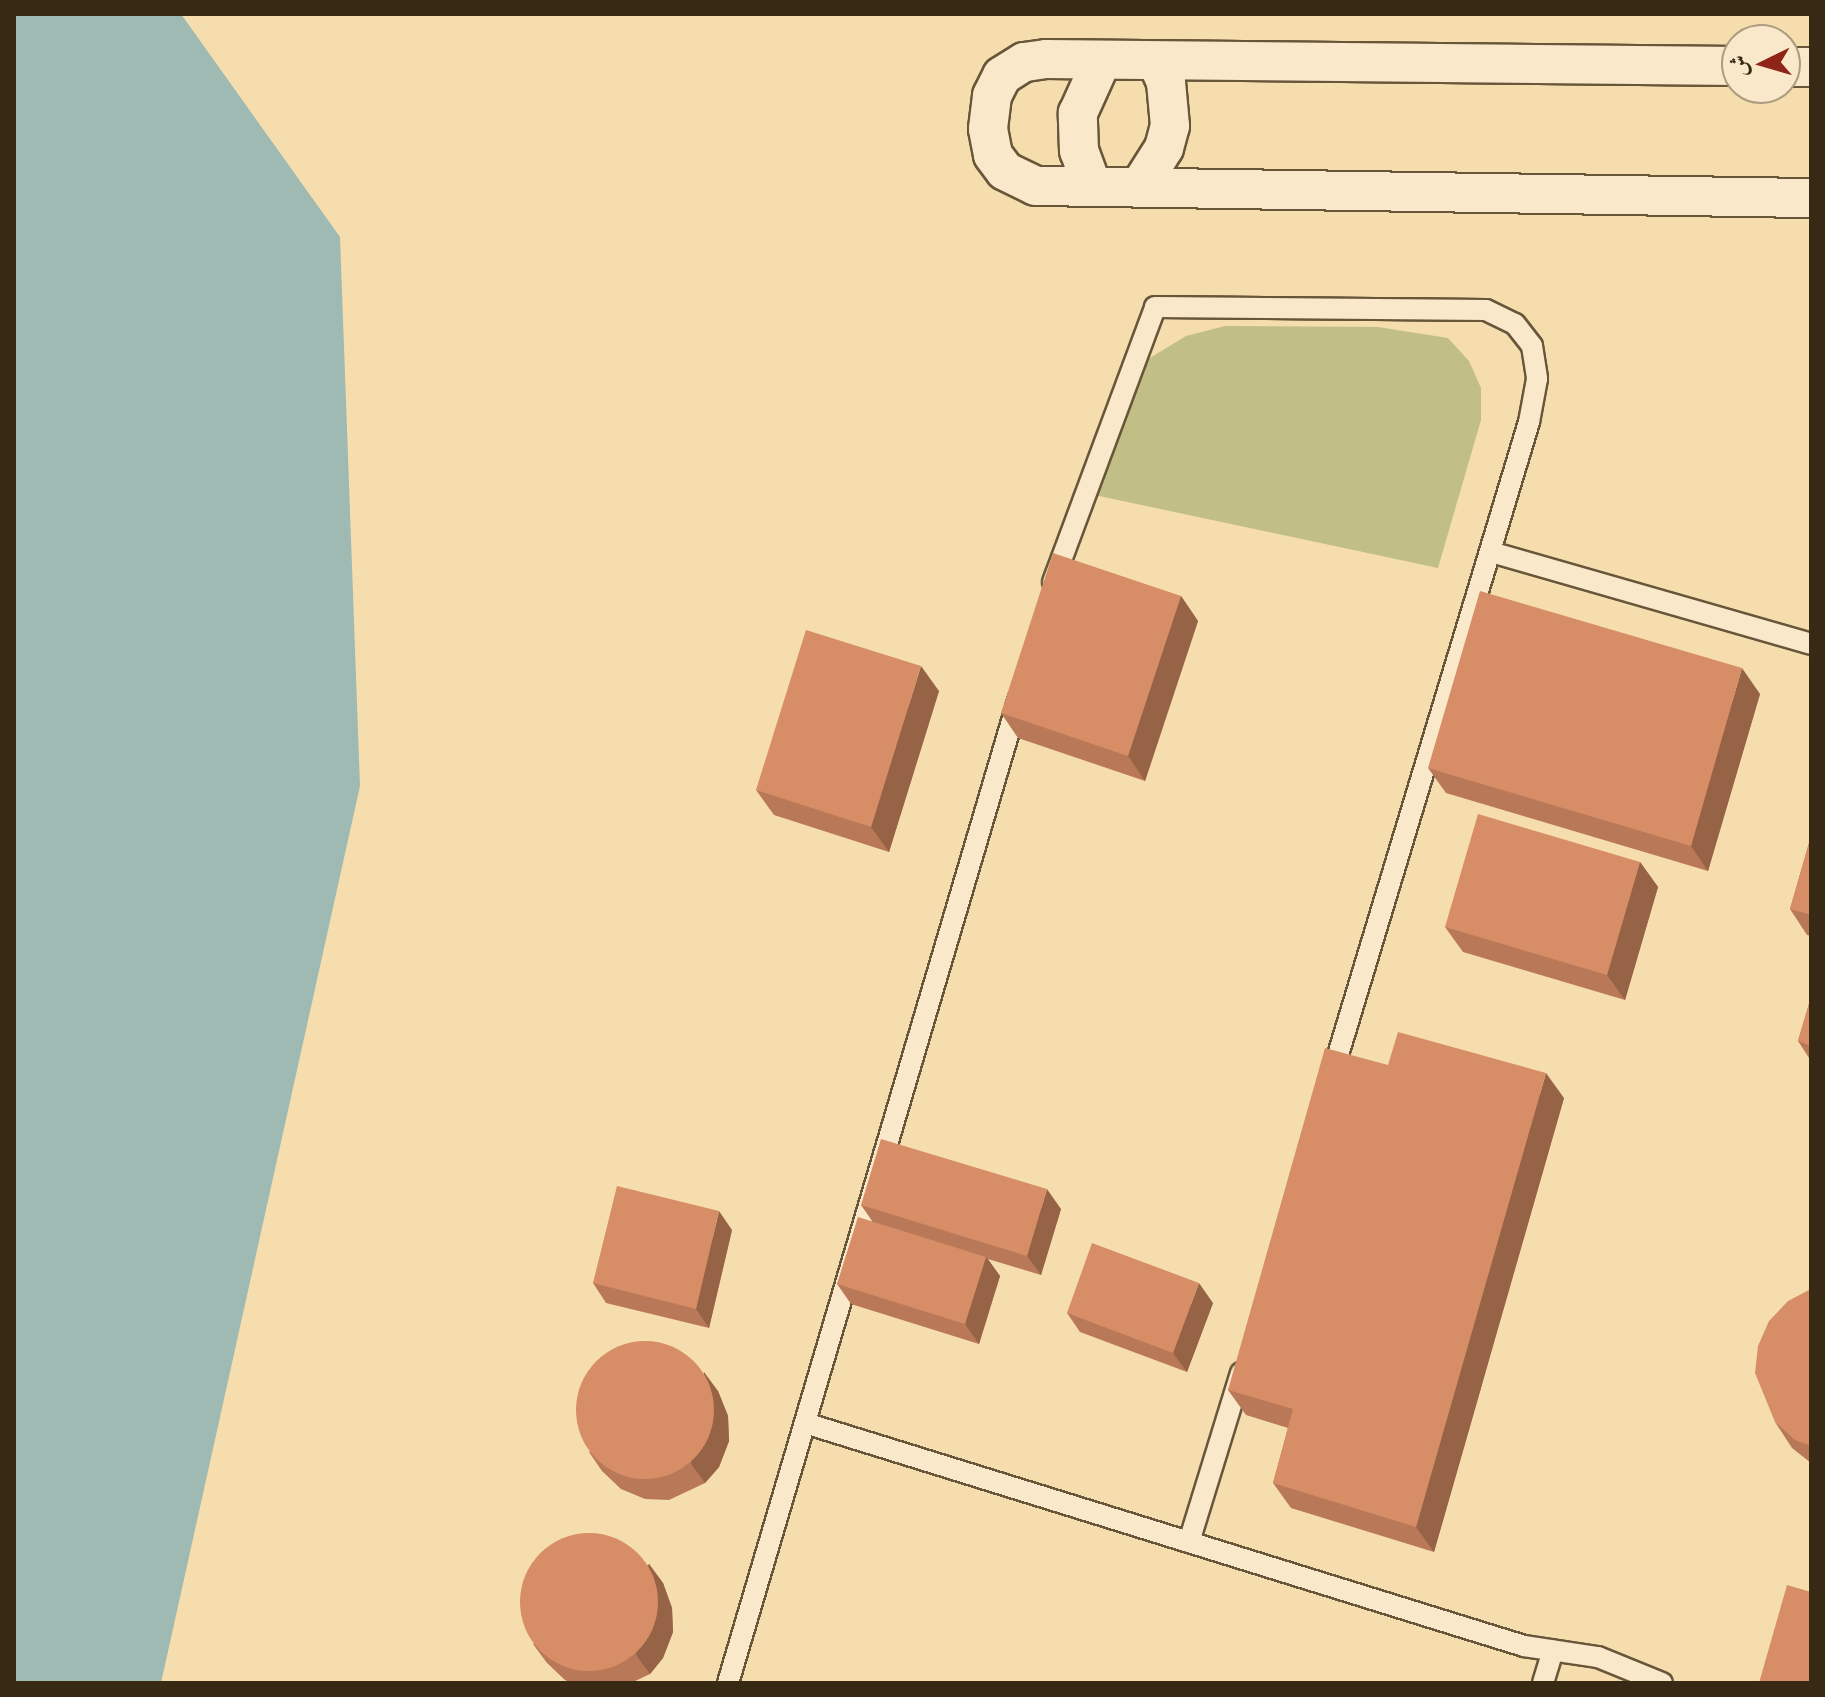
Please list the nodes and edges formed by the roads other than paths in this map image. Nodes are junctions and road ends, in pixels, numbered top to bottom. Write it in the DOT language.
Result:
graph roads {
  1 [pos="1101,62"];
  2 [pos="1157,62"];
  3 [pos="1721,66"];
  4 [pos="1092,186"];
  5 [pos="1140,186"];
  6 [pos="1811,198"];
  7 [pos="1491,552"];
  8 [pos="1046,606"];
  9 [pos="1811,644"];
  10 [pos="1023,682"];
  11 [pos="1324,1100"];
  12 [pos="1245,1359"];
  13 [pos="805,1423"];
  14 [pos="1189,1542"];
  15 [pos="1553,1651"];
  16 [pos="728,1683"];
  17 [pos="1543,1683"];
  18 [pos="1662,1683"];
  1 -- 2 [label="street"];
  1 -- 4 [label="street"];
  1 -- 4 [label="street"];
  2 -- 3 [label="street"];
  2 -- 5 [label="street"];
  4 -- 5 [label="street"];
  5 -- 6 [label="street"];
  7 -- 8 [label="lane"];
  7 -- 9 [label="lane"];
  7 -- 11 [label="lane"];
  10 -- 13 [label="lane"];
  12 -- 14 [label="lane"];
  13 -- 14 [label="lane"];
  13 -- 16 [label="lane"];
  14 -- 15 [label="lane"];
  15 -- 17 [label="lane"];
  15 -- 18 [label="lane"];
}
